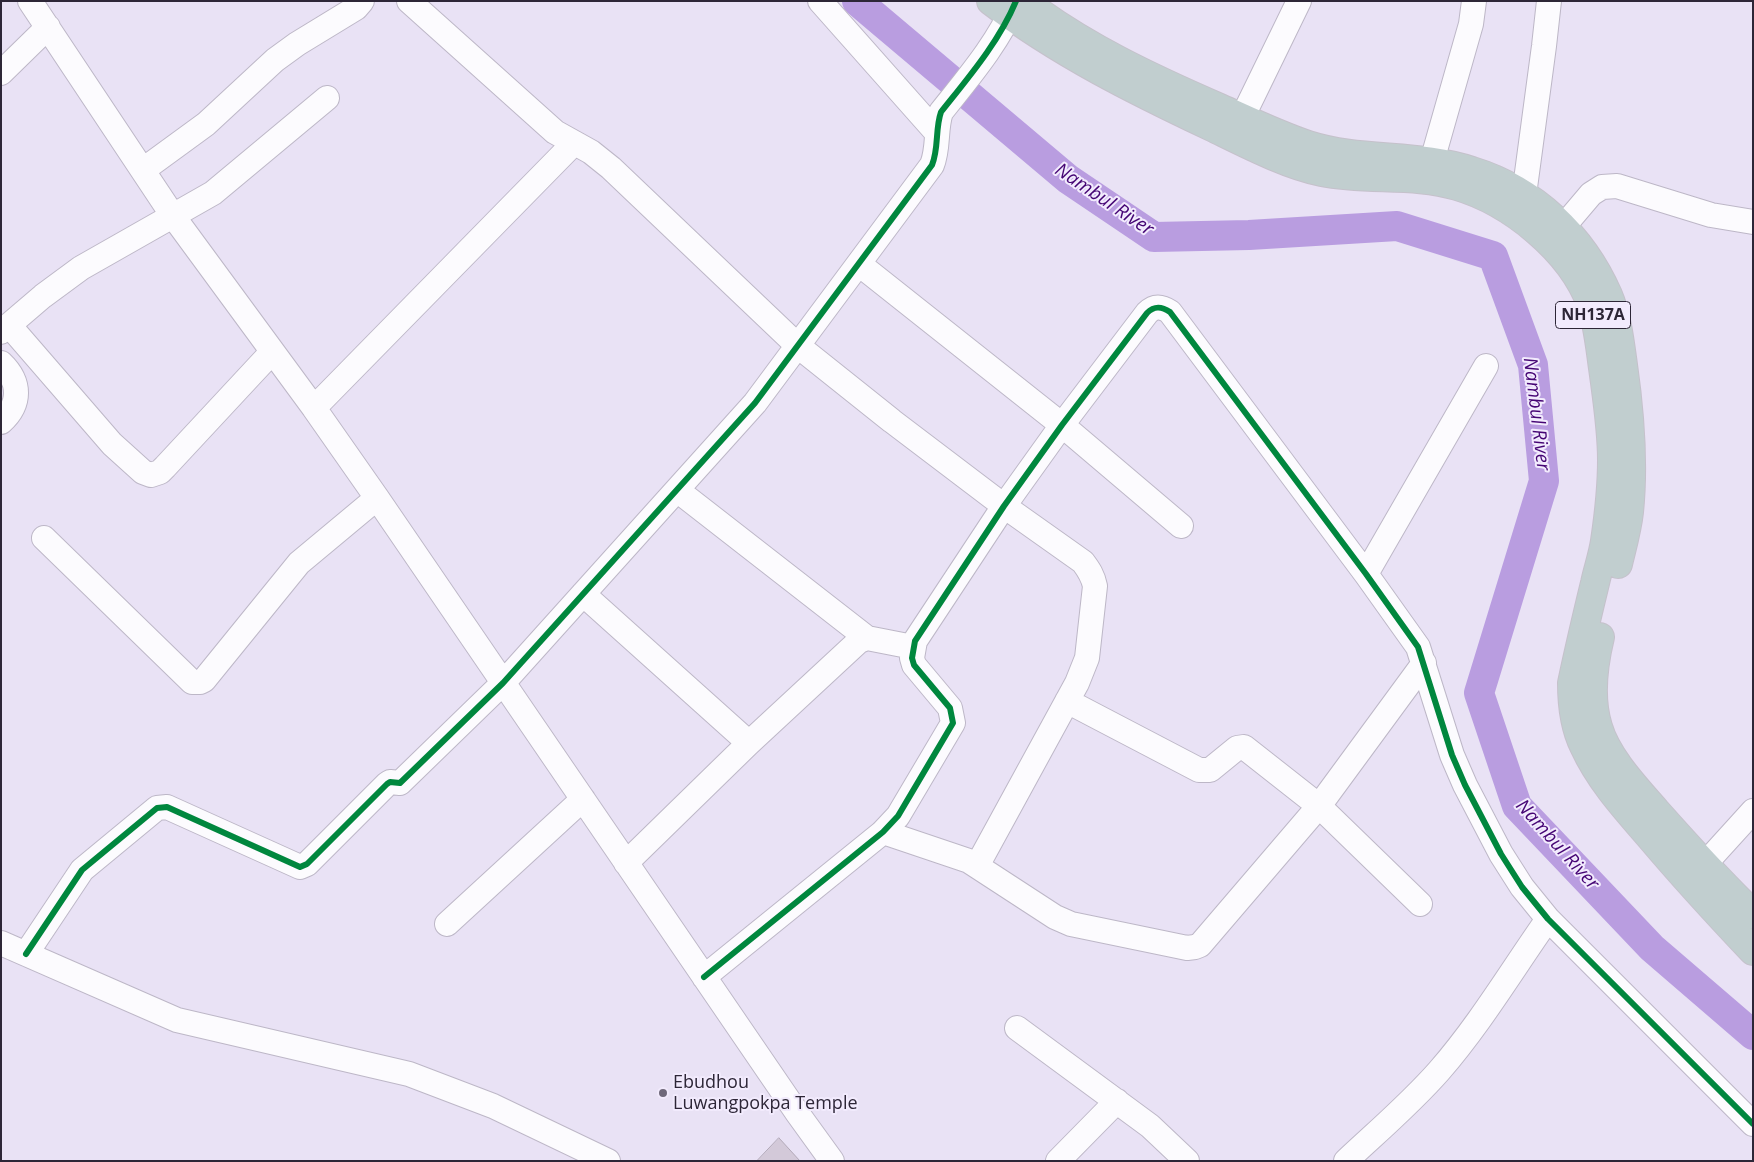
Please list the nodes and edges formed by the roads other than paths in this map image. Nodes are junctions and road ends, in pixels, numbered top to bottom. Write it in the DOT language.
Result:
graph roads {
  1 [pos="30,1"];
  2 [pos="362,1"];
  3 [pos="409,1"];
  4 [pos="820,1"];
  5 [pos="1299,1"];
  6 [pos="1549,1"];
  7 [pos="1473,2"];
  8 [pos="1010,5"];
  9 [pos="48,27"];
  10 [pos="1,72"];
  11 [pos="327,98"];
  12 [pos="1242,118"];
  13 [pos="939,122"];
  14 [pos="574,143"];
  15 [pos="143,170"];
  16 [pos="1430,170"];
  17 [pos="1524,195"];
  18 [pos="173,216"];
  19 [pos="1753,222"];
  20 [pos="1562,227"];
  21 [pos="859,264"];
  22 [pos="5,329"];
  23 [pos="798,346"];
  24 [pos="272,352"];
  25 [pos="1,364"];
  26 [pos="1486,366"];
  27 [pos="314,408"];
  28 [pos="1,422"];
  29 [pos="1062,425"];
  30 [pos="677,490"];
  31 [pos="378,498"];
  32 [pos="1004,506"];
  33 [pos="1181,526"];
  34 [pos="44,538"];
  35 [pos="1366,574"];
  36 [pos="583,594"];
  37 [pos="867,638"];
  38 [pos="913,647"];
  39 [pos="1424,663"];
  40 [pos="504,683"];
  41 [pos="1068,701"];
  42 [pos="749,743"];
  43 [pos="582,799"];
  44 [pos="1319,806"];
  45 [pos="1753,811"];
  46 [pos="882,832"];
  47 [pos="626,863"];
  48 [pos="1704,865"];
  49 [pos="977,866"];
  50 [pos="1420,904"];
  51 [pos="1753,914"];
  52 [pos="1548,919"];
  53 [pos="447,924"];
  54 [pos="1,943"];
  55 [pos="1753,952"];
  56 [pos="26,954"];
  57 [pos="704,976"];
  58 [pos="1017,1028"];
  59 [pos="1117,1101"];
  60 [pos="1753,1124"];
  61 [pos="608,1161"];
  62 [pos="832,1161"];
  63 [pos="1058,1161"];
  64 [pos="1188,1161"];
  65 [pos="1346,1161"];
  1 -- 9 [label="street"];
  2 -- 15 [label="street"];
  3 -- 14 [label="street"];
  4 -- 13 [label="street"];
  5 -- 12 [label="street"];
  6 -- 17 [label="street"];
  7 -- 16 [label="street"];
  8 -- 12 [label="highway, NH137A"];
  8 -- 13 [label="street"];
  8 -- 16 [label="highway, NH137A"];
  9 -- 10 [label="street"];
  9 -- 15 [label="street"];
  11 -- 18 [label="street"];
  12 -- 16 [label="highway, NH137A"];
  13 -- 21 [label="street"];
  14 -- 23 [label="street"];
  14 -- 27 [label="street"];
  15 -- 18 [label="street"];
  16 -- 17 [label="highway, NH137A"];
  16 -- 55 [label="highway, NH137A"];
  17 -- 20 [label="highway, NH137A"];
  18 -- 22 [label="street"];
  18 -- 24 [label="street"];
  19 -- 20 [label="street"];
  20 -- 48 [label="highway, NH137A"];
  21 -- 23 [label="street"];
  21 -- 29 [label="street"];
  22 -- 24 [label="street"];
  23 -- 30 [label="street"];
  23 -- 32 [label="street"];
  24 -- 27 [label="street"];
  25 -- 28 [label="street"];
  26 -- 35 [label="street"];
  27 -- 31 [label="street"];
  29 -- 32 [label="street"];
  29 -- 33 [label="street"];
  29 -- 35 [label="street"];
  30 -- 36 [label="street"];
  30 -- 37 [label="street"];
  31 -- 34 [label="street"];
  31 -- 40 [label="street"];
  32 -- 38 [label="street"];
  32 -- 41 [label="street"];
  35 -- 39 [label="street"];
  36 -- 40 [label="street"];
  36 -- 42 [label="street"];
  37 -- 38 [label="street"];
  37 -- 42 [label="street"];
  38 -- 46 [label="street"];
  39 -- 44 [label="street"];
  39 -- 52 [label="street"];
  40 -- 43 [label="street"];
  40 -- 56 [label="street"];
  41 -- 44 [label="street"];
  41 -- 49 [label="street"];
  42 -- 47 [label="street"];
  43 -- 47 [label="street"];
  43 -- 53 [label="street"];
  44 -- 49 [label="street"];
  44 -- 50 [label="street"];
  45 -- 48 [label="street"];
  46 -- 49 [label="street"];
  46 -- 57 [label="street"];
  47 -- 57 [label="street"];
  48 -- 51 [label="highway, NH137A"];
  52 -- 60 [label="street"];
  52 -- 65 [label="street"];
  54 -- 56 [label="street"];
  56 -- 61 [label="street"];
  57 -- 62 [label="street"];
  58 -- 59 [label="street"];
  59 -- 63 [label="street"];
  59 -- 64 [label="street"];
}
